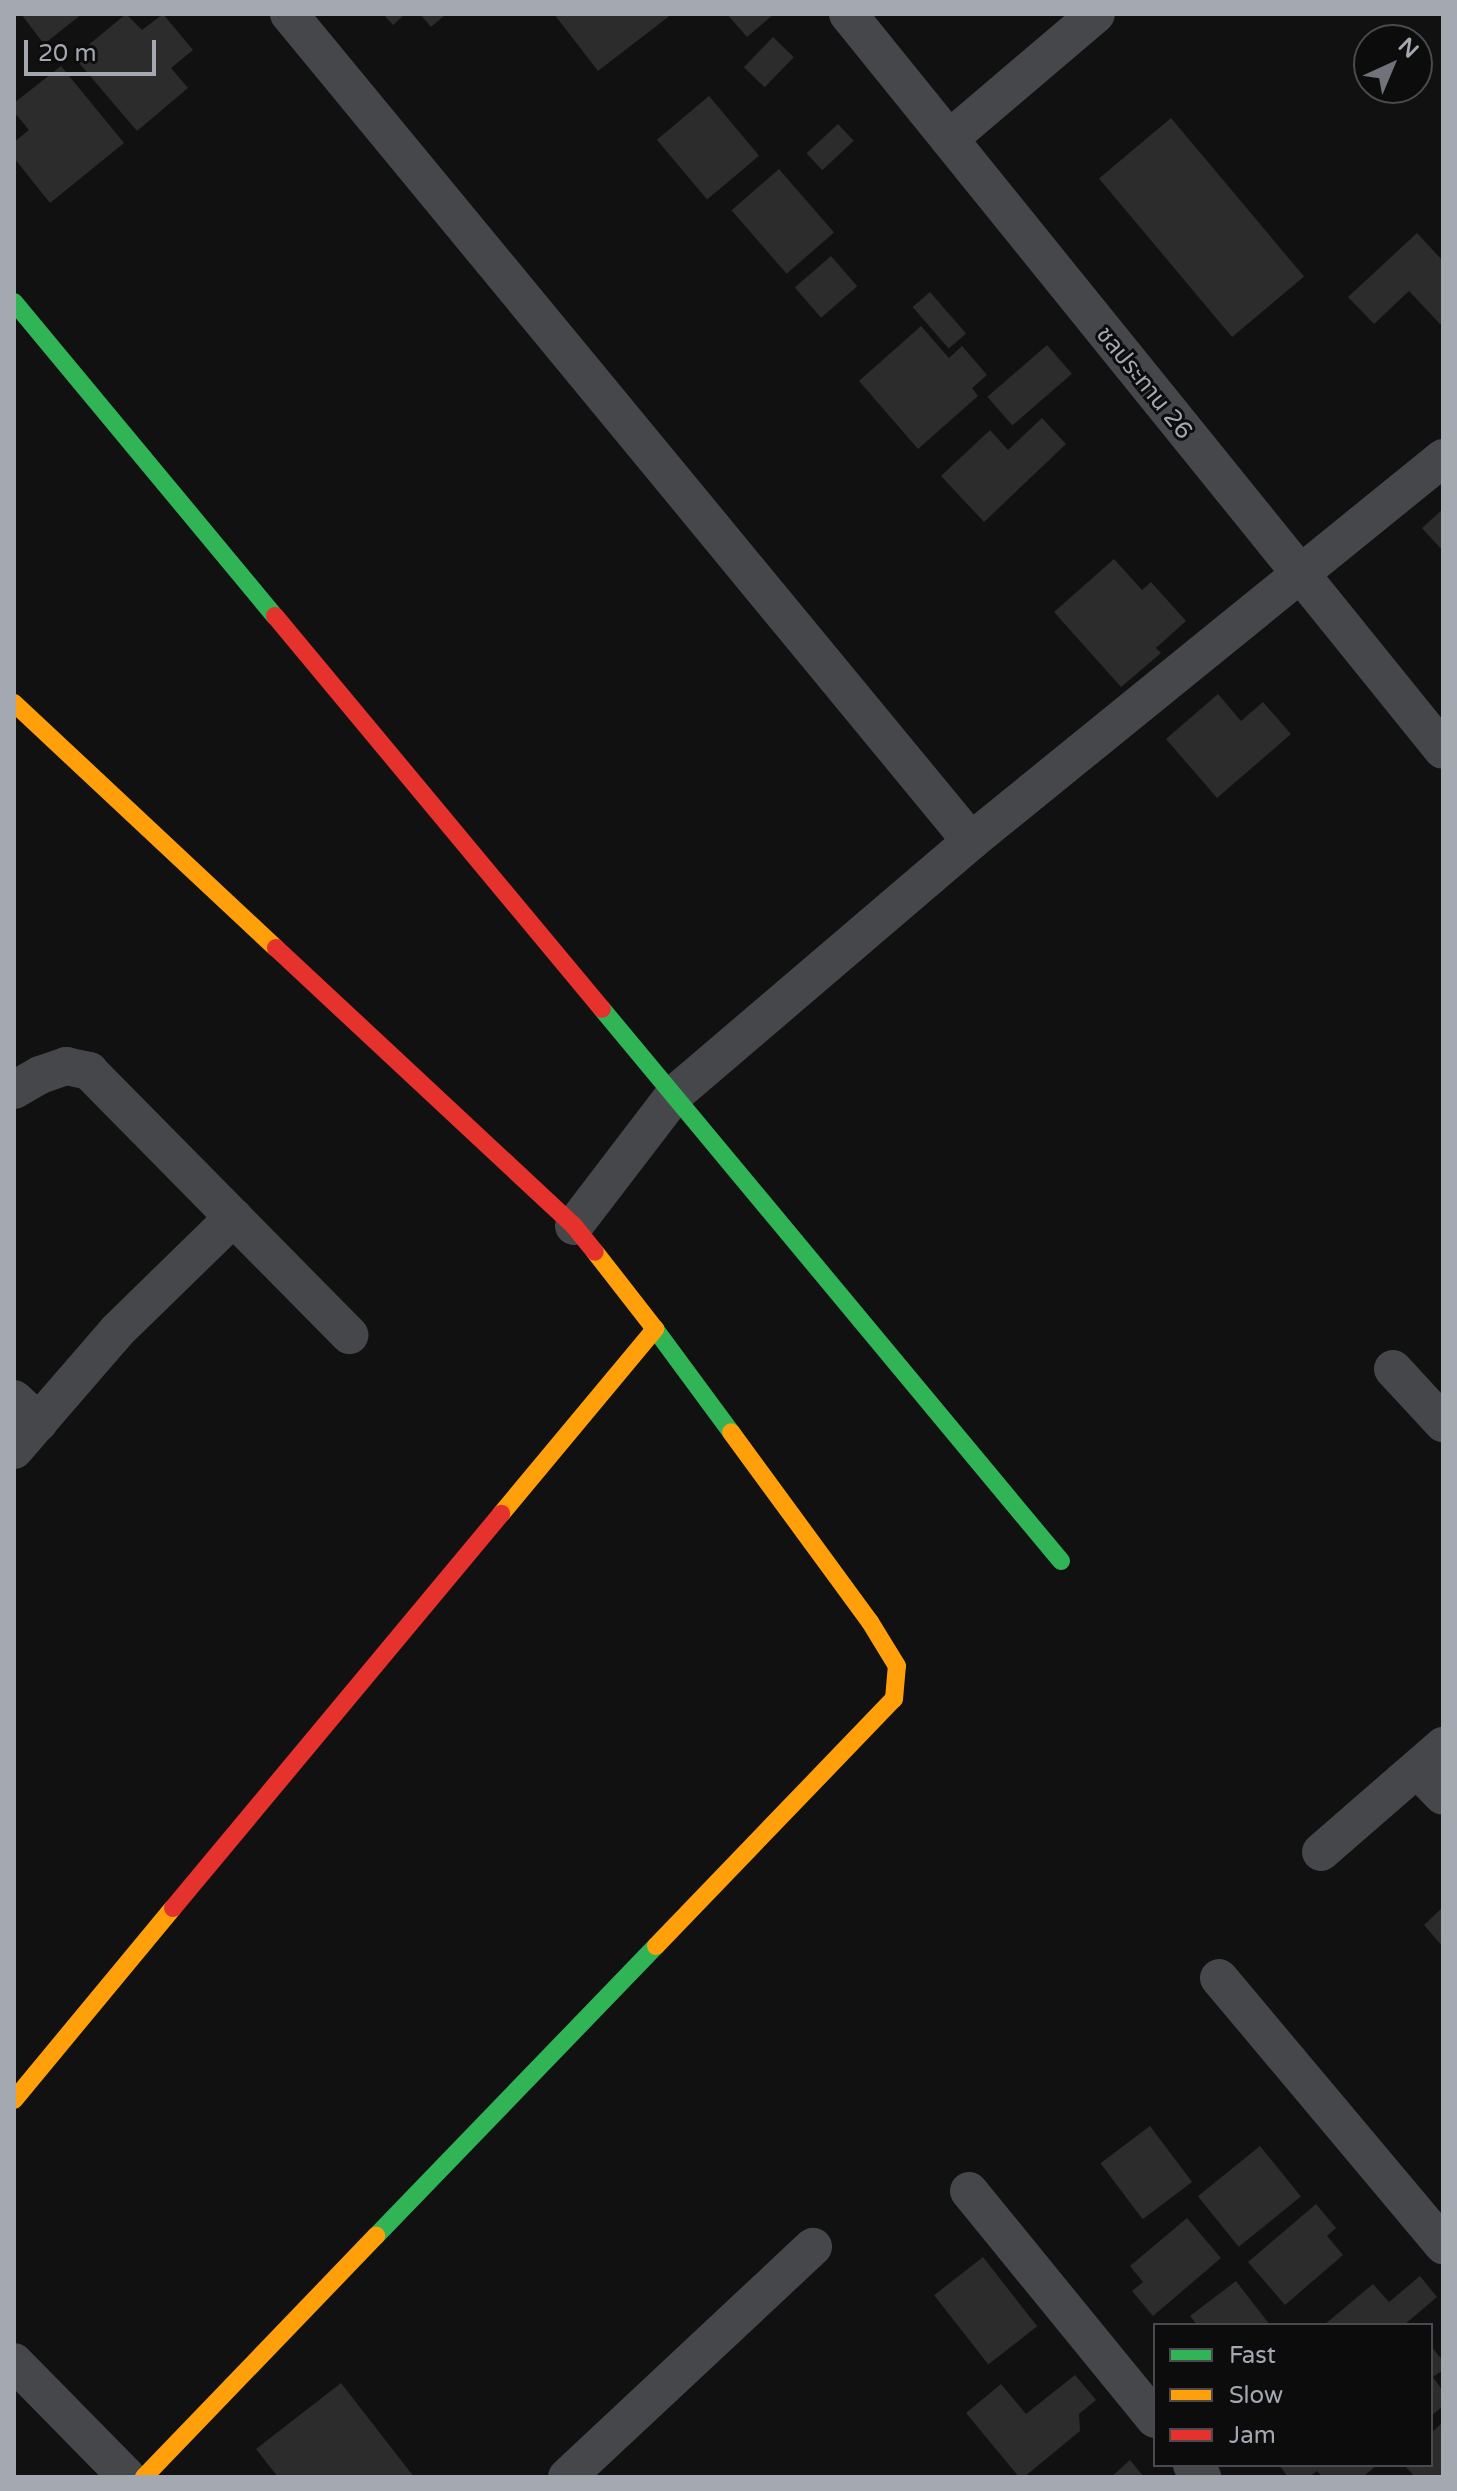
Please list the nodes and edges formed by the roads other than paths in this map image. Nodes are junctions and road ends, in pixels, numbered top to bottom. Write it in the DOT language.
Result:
graph roads {
  1 [pos="289,14"];
  2 [pos="848,14"];
  3 [pos="1096,14"];
  4 [pos="949,139"];
  5 [pos="14,302"];
  6 [pos="1443,458"];
  7 [pos="1299,575"];
  8 [pos="14,703"];
  9 [pos="1443,750"];
  10 [pos="971,841"];
  11 [pos="14,1090"];
  12 [pos="675,1094"];
  13 [pos="234,1217"];
  14 [pos="574,1226"];
  15 [pos="655,1329"];
  16 [pos="349,1335"];
  17 [pos="1393,1369"];
  18 [pos="26,1411"];
  19 [pos="1443,1423"];
  20 [pos="14,1450"];
  21 [pos="1061,1561"];
  22 [pos="1430,1757"];
  23 [pos="1443,1796"];
  24 [pos="1321,1852"];
  25 [pos="1219,1978"];
  26 [pos="14,2100"];
  27 [pos="969,2191"];
  28 [pos="1443,2245"];
  29 [pos="813,2247"];
  30 [pos="14,2362"];
  31 [pos="1153,2417"];
  32 [pos="127,2477"];
  33 [pos="144,2477"];
  34 [pos="567,2477"];
  1 -- 10 [label="street"];
  2 -- 4 [label="street, ชลประทาน 26"];
  3 -- 4 [label="street"];
  4 -- 7 [label="street, ชลประทาน 26"];
  5 -- 12 [label="street"];
  6 -- 7 [label="street"];
  7 -- 9 [label="street, ชลประทาน 26"];
  7 -- 10 [label="street"];
  8 -- 14 [label="street"];
  10 -- 12 [label="street"];
  11 -- 13 [label="street"];
  12 -- 14 [label="street"];
  12 -- 21 [label="street"];
  13 -- 16 [label="street"];
  13 -- 18 [label="street"];
  14 -- 15 [label="street"];
  15 -- 26 [label="street"];
  15 -- 33 [label="street"];
  17 -- 19 [label="street"];
  18 -- 20 [label="street"];
  22 -- 23 [label="street"];
  22 -- 24 [label="street"];
  25 -- 28 [label="street"];
  27 -- 31 [label="street"];
  29 -- 34 [label="street"];
  30 -- 32 [label="street"];
}
